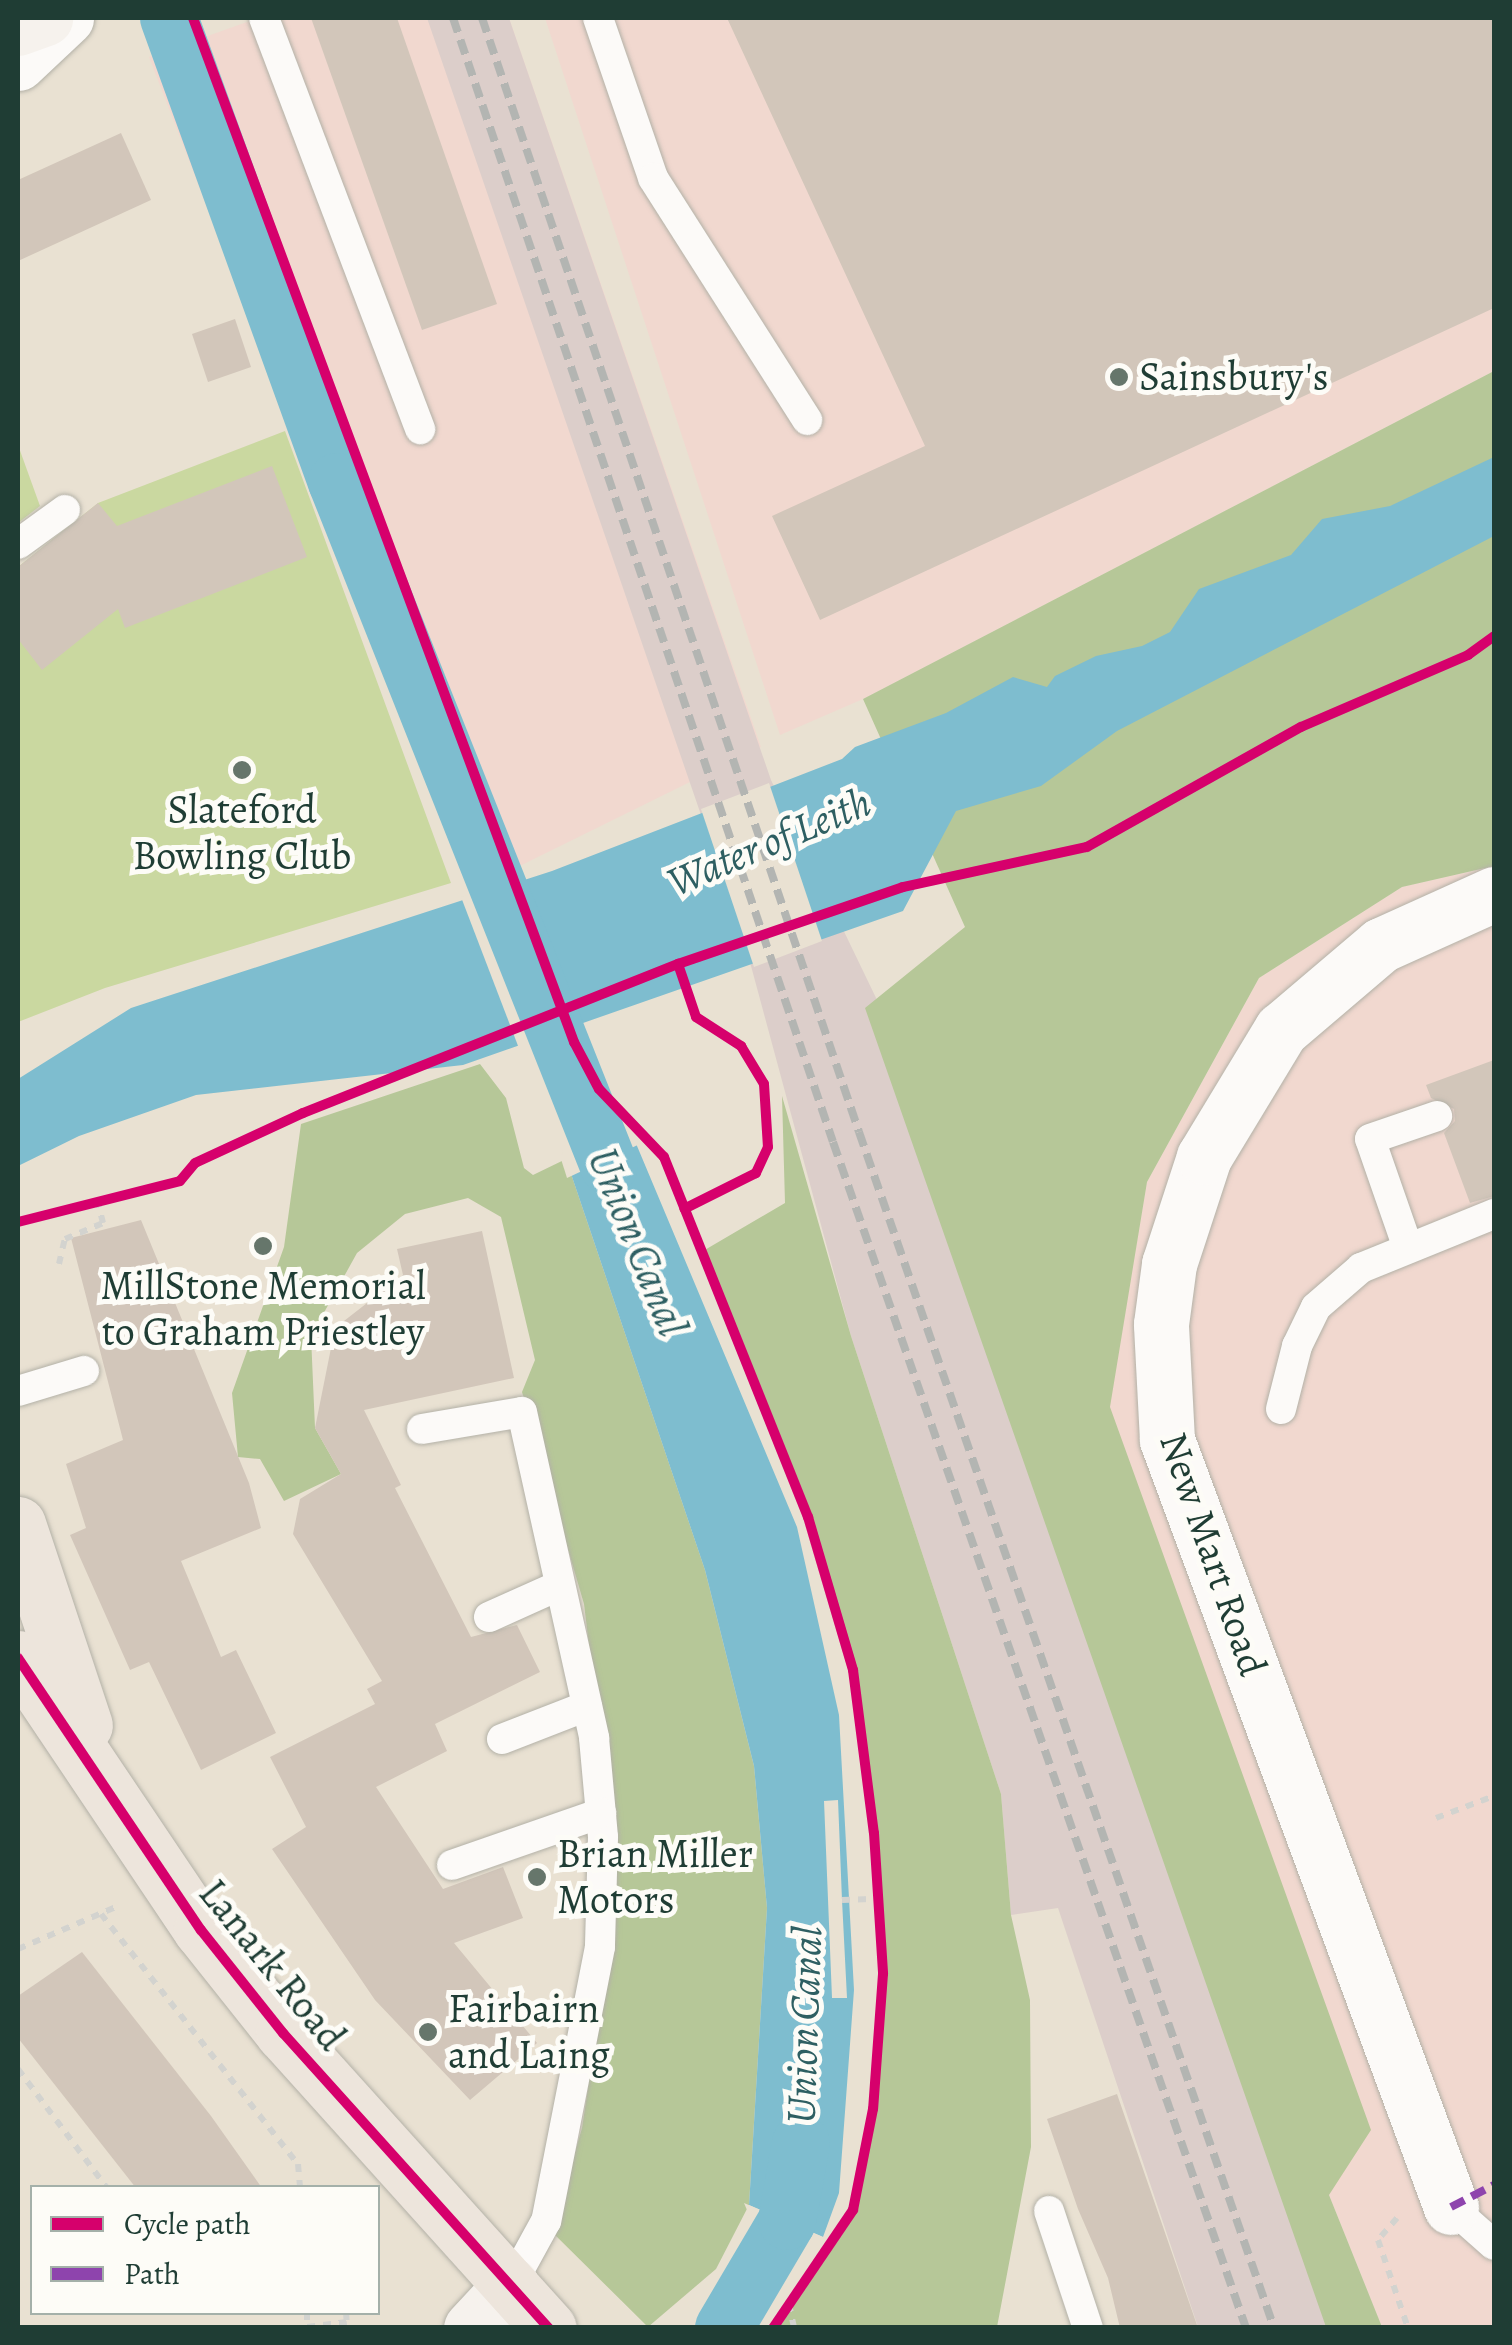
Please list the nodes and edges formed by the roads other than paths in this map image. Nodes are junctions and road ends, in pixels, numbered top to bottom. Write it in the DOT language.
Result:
graph roads {
  1 [pos="45,18"];
  2 [pos="66,18"];
  3 [pos="264,18"];
  4 [pos="598,18"];
  5 [pos="18,28"];
  6 [pos="18,63"];
  7 [pos="807,420"];
  8 [pos="420,429"];
  9 [pos="65,510"];
  10 [pos="18,544"];
  11 [pos="1494,894"];
  12 [pos="1437,1116"];
  13 [pos="1494,1214"];
  14 [pos="1408,1248"];
  15 [pos="84,1371"];
  16 [pos="18,1391"];
  17 [pos="1281,1408"];
  18 [pos="422,1429"];
  19 [pos="18,1524"];
  20 [pos="558,1586"];
  21 [pos="489,1617"];
  22 [pos="18,1658"];
  23 [pos="586,1706"];
  24 [pos="502,1739"];
  25 [pos="600,1813"];
  26 [pos="127,1824"];
  27 [pos="452,1865"];
  28 [pos="1444,2190"];
  29 [pos="1049,2211"];
  30 [pos="1494,2245"];
  31 [pos="510,2285"];
  32 [pos="470,2328"];
  33 [pos="550,2328"];
  34 [pos="1088,2328"];
  1 -- 5 [label="street"];
  2 -- 6 [label="street"];
  3 -- 8 [label="lane"];
  4 -- 7 [label="lane"];
  9 -- 10 [label="lane"];
  11 -- 28 [label="street, New Mart Road"];
  12 -- 14 [label="lane"];
  13 -- 14 [label="lane"];
  14 -- 17 [label="lane"];
  15 -- 16 [label="lane"];
  18 -- 20 [label="lane"];
  19 -- 26 [label="main road, Lanark Road"];
  20 -- 21 [label="lane"];
  20 -- 23 [label="lane"];
  22 -- 26 [label="main road, Lanark Road"];
  23 -- 24 [label="lane"];
  23 -- 25 [label="lane"];
  25 -- 27 [label="lane"];
  25 -- 31 [label="lane"];
  26 -- 31 [label="main road, Lanark Road"];
  28 -- 30 [label="lane"];
  29 -- 34 [label="lane"];
  31 -- 32 [label="street"];
  31 -- 33 [label="main road, Lanark Road"];
}
